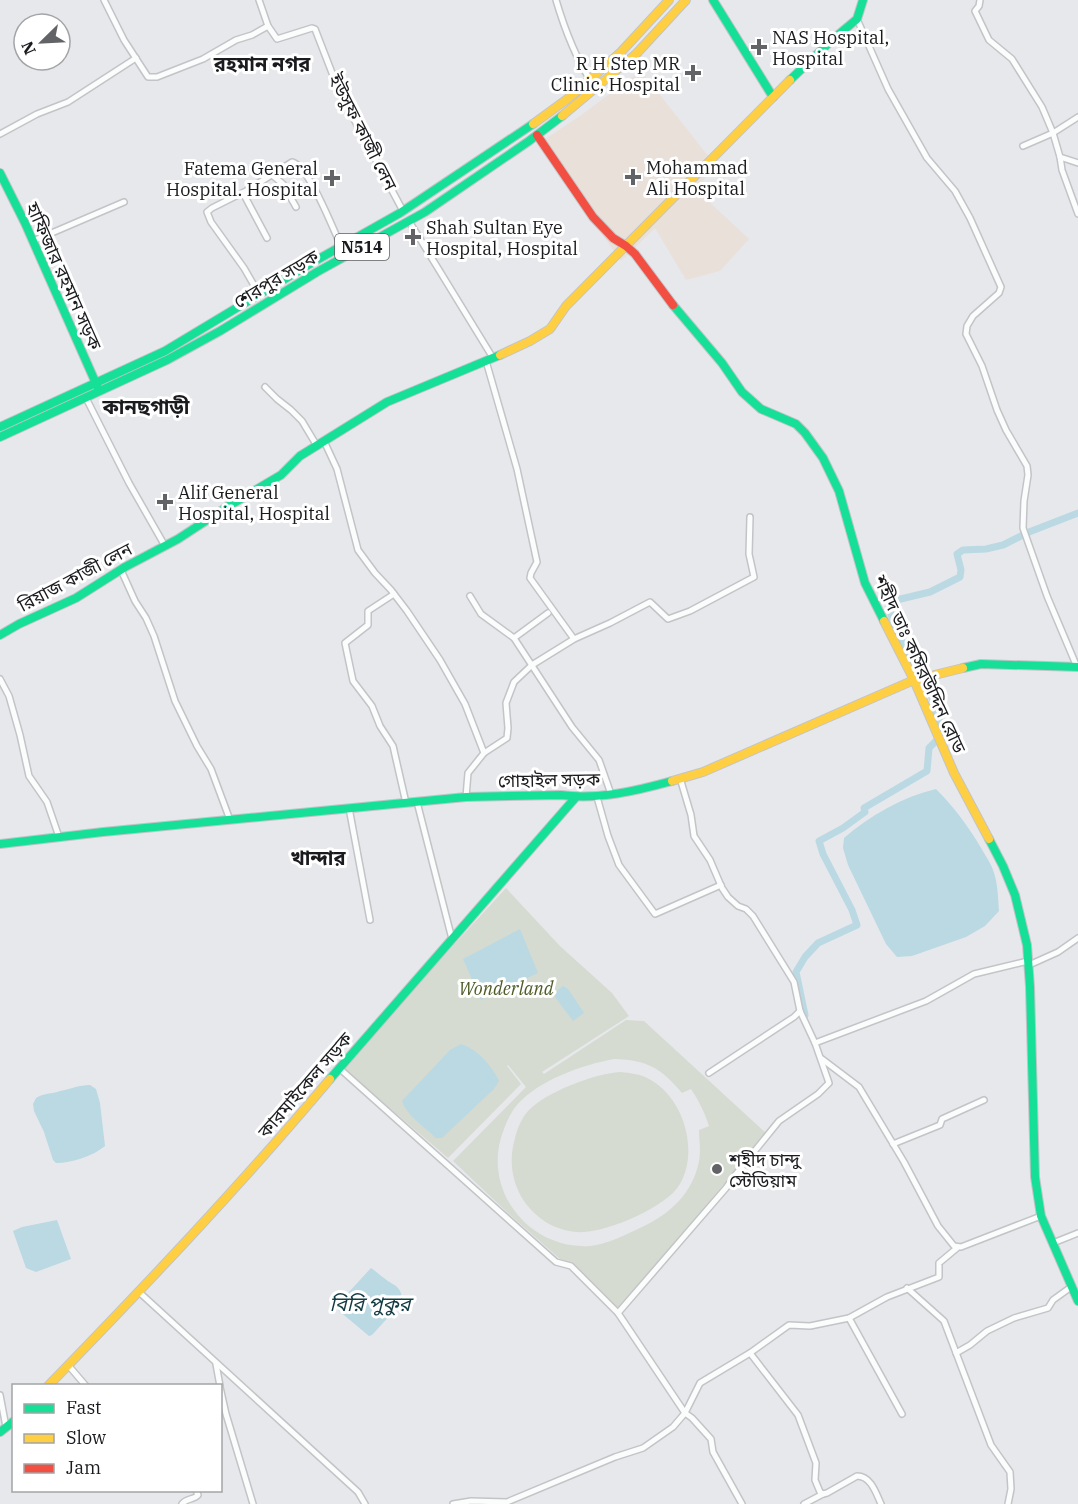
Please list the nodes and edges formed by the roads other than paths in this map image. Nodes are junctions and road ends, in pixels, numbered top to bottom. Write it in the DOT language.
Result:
graph roads {
  1 [pos="104,0"];
  2 [pos="259,0"];
  3 [pos="556,0"];
  4 [pos="669,0"];
  5 [pos="686,0"];
  6 [pos="713,0"];
  7 [pos="863,0"];
  8 [pos="980,0"];
  9 [pos="856,19"];
  10 [pos="268,26"];
  11 [pos="136,58"];
  12 [pos="589,80"];
  13 [pos="597,88"];
  14 [pos="773,97"];
  15 [pos="1078,117"];
  16 [pos="1053,133"];
  17 [pos="0,134"];
  18 [pos="537,135"];
  19 [pos="1023,146"];
  20 [pos="1060,157"];
  21 [pos="1078,163"];
  22 [pos="0,173"];
  23 [pos="272,176"];
  24 [pos="243,193"];
  25 [pos="124,202"];
  26 [pos="296,207"];
  27 [pos="403,211"];
  28 [pos="1078,214"];
  29 [pos="409,221"];
  30 [pos="267,238"];
  31 [pos="33,241"];
  32 [pos="341,246"];
  33 [pos="626,246"];
  34 [pos="259,294"];
  35 [pos="490,359"];
  36 [pos="95,383"];
  37 [pos="265,387"];
  38 [pos="100,392"];
  39 [pos="86,398"];
  40 [pos="0,427"];
  41 [pos="0,437"];
  42 [pos="320,443"];
  43 [pos="750,517"];
  44 [pos="165,546"];
  45 [pos="121,570"];
  46 [pos="394,594"];
  47 [pos="470,596"];
  48 [pos="548,613"];
  49 [pos="0,635"];
  50 [pos="514,638"];
  51 [pos="574,639"];
  52 [pos="532,665"];
  53 [pos="1078,667"];
  54 [pos="0,679"];
  55 [pos="916,680"];
  56 [pos="484,753"];
  57 [pos="680,778"];
  58 [pos="611,794"];
  59 [pos="466,797"];
  60 [pos="576,797"];
  61 [pos="597,797"];
  62 [pos="417,802"];
  63 [pos="406,803"];
  64 [pos="349,808"];
  65 [pos="230,820"];
  66 [pos="59,837"];
  67 [pos="0,844"];
  68 [pos="721,885"];
  69 [pos="370,920"];
  70 [pos="1078,938"];
  71 [pos="452,939"];
  72 [pos="1028,963"];
  73 [pos="800,1011"];
  74 [pos="814,1043"];
  75 [pos="821,1058"];
  76 [pos="339,1068"];
  77 [pos="709,1073"];
  78 [pos="984,1100"];
  79 [pos="893,1144"];
  80 [pos="1041,1216"];
  81 [pos="1078,1233"];
  82 [pos="1053,1243"];
  83 [pos="957,1248"];
  84 [pos="1071,1287"];
  85 [pos="907,1288"];
  86 [pos="138,1292"];
  87 [pos="1078,1301"];
  88 [pos="618,1314"];
  89 [pos="849,1318"];
  90 [pos="750,1353"];
  91 [pos="956,1353"];
  92 [pos="216,1362"];
  93 [pos="68,1365"];
  94 [pos="50,1384"];
  95 [pos="84,1384"];
  96 [pos="220,1384"];
  97 [pos="0,1395"];
  98 [pos="222,1395"];
  99 [pos="685,1413"];
  100 [pos="902,1414"];
  101 [pos="3,1430"];
  102 [pos="196,1492"];
  103 [pos="823,1494"];
  104 [pos="476,1502"];
  105 [pos="182,1504"];
  106 [pos="253,1504"];
  107 [pos="365,1504"];
  108 [pos="453,1504"];
  109 [pos="742,1504"];
  110 [pos="804,1504"];
  111 [pos="881,1504"];
  112 [pos="1008,1504"];
  1 -- 11 [label="street"];
  2 -- 10 [label="street"];
  3 -- 12 [label="street"];
  4 -- 12 [label="main road, শেরপুর সড়ক / N514"];
  5 -- 13 [label="main road, শেরপুর সড়ক / N514"];
  6 -- 14 [label="main road"];
  7 -- 9 [label="main road"];
  8 -- 16 [label="street"];
  9 -- 14 [label="main road, রিয়াজ কাজী লেন"];
  9 -- 53 [label="street"];
  10 -- 11 [label="street"];
  10 -- 27 [label="street, ইউসুফ কাজী লেন"];
  11 -- 17 [label="street"];
  12 -- 13 [label="street"];
  12 -- 27 [label="main road, শেরপুর সড়ক / N514"];
  13 -- 18 [label="main road, শেরপুর সড়ক / N514"];
  14 -- 33 [label="main road, রিয়াজ কাজী লেন"];
  15 -- 16 [label="street"];
  16 -- 19 [label="street"];
  16 -- 20 [label="street"];
  18 -- 29 [label="main road, শেরপুর সড়ক / N514"];
  18 -- 33 [label="main road, শহীদ ডাঃ কসিরউদ্দিন রোড"];
  20 -- 21 [label="street"];
  20 -- 28 [label="street"];
  22 -- 31 [label="main road, হাফিজার রহমান সড়ক"];
  23 -- 24 [label="street"];
  23 -- 26 [label="street"];
  23 -- 32 [label="street"];
  24 -- 30 [label="street"];
  24 -- 34 [label="street"];
  25 -- 31 [label="street"];
  27 -- 32 [label="main road, শেরপুর সড়ক / N514"];
  29 -- 35 [label="street"];
  29 -- 38 [label="main road, শেরপুর সড়ক / N514"];
  31 -- 36 [label="main road, হাফিজার রহমান সড়ক"];
  32 -- 34 [label="main road, শেরপুর সড়ক / N514"];
  33 -- 35 [label="main road, রিয়াজ কাজী লেন"];
  33 -- 55 [label="main road, শহীদ ডাঃ কসিরউদ্দিন রোড"];
  34 -- 36 [label="main road, শেরপুর সড়ক / N514"];
  35 -- 42 [label="main road, রিয়াজ কাজী লেন"];
  35 -- 51 [label="street"];
  36 -- 38 [label="main road, হাফিজার রহমান সড়ক"];
  36 -- 40 [label="main road, শেরপুর সড়ক / N514"];
  37 -- 42 [label="street"];
  38 -- 39 [label="main road, শেরপুর সড়ক / N514"];
  39 -- 41 [label="main road, শেরপুর সড়ক / N514"];
  39 -- 44 [label="street"];
  42 -- 44 [label="main road, রিয়াজ কাজী লেন"];
  42 -- 46 [label="street"];
  43 -- 51 [label="street"];
  44 -- 45 [label="main road, রিয়াজ কাজী লেন"];
  45 -- 49 [label="main road, রিয়াজ কাজী লেন"];
  45 -- 65 [label="street"];
  46 -- 56 [label="street"];
  46 -- 63 [label="street"];
  47 -- 50 [label="street"];
  48 -- 50 [label="street"];
  50 -- 52 [label="street"];
  51 -- 52 [label="street"];
  52 -- 56 [label="street"];
  52 -- 58 [label="street"];
  53 -- 55 [label="main road, গোহাইল সড়ক"];
  54 -- 66 [label="street"];
  55 -- 57 [label="main road, গোহাইল সড়ক"];
  55 -- 72 [label="main road, শহীদ ডাঃ কসিরউদ্দিন রোড"];
  56 -- 59 [label="street"];
  57 -- 58 [label="main road, গোহাইল সড়ক"];
  57 -- 68 [label="street"];
  58 -- 61 [label="main road, গোহাইল সড়ক"];
  59 -- 60 [label="main road, গোহাইল সড়ক"];
  59 -- 62 [label="main road, গোহাইল সড়ক"];
  60 -- 61 [label="main road, গোহাইল সড়ক"];
  60 -- 71 [label="main road, কারমাইকেল সড়ক"];
  61 -- 68 [label="street"];
  62 -- 63 [label="main road, গোহাইল সড়ক"];
  62 -- 71 [label="street"];
  63 -- 64 [label="main road, গোহাইল সড়ক"];
  64 -- 65 [label="main road, গোহাইল সড়ক"];
  64 -- 69 [label="street"];
  65 -- 66 [label="main road, গোহাইল সড়ক"];
  66 -- 67 [label="main road, গোহাইল সড়ক"];
  68 -- 73 [label="street"];
  70 -- 72 [label="street"];
  71 -- 76 [label="main road, কারমাইকেল সড়ক"];
  72 -- 74 [label="street"];
  72 -- 80 [label="main road, শহীদ ডাঃ কসিরউদ্দিন রোড"];
  73 -- 74 [label="street"];
  73 -- 77 [label="street"];
  74 -- 75 [label="street"];
  75 -- 79 [label="street"];
  75 -- 88 [label="street"];
  76 -- 86 [label="main road, কারমাইকেল সড়ক"];
  76 -- 88 [label="street"];
  78 -- 79 [label="street"];
  79 -- 83 [label="street"];
  80 -- 82 [label="main road, শহীদ ডাঃ কসিরউদ্দিন রোড"];
  80 -- 83 [label="street"];
  81 -- 82 [label="street"];
  82 -- 84 [label="main road, শহীদ ডাঃ কসিরউদ্দিন রোড"];
  83 -- 85 [label="street"];
  84 -- 87 [label="main road, শহীদ ডাঃ কসিরউদ্দিন রোড"];
  84 -- 91 [label="street"];
  85 -- 89 [label="street"];
  85 -- 91 [label="street"];
  86 -- 92 [label="street"];
  86 -- 93 [label="main road, কারমাইকেল সড়ক"];
  88 -- 99 [label="street"];
  89 -- 90 [label="street"];
  89 -- 100 [label="street"];
  90 -- 99 [label="street"];
  90 -- 103 [label="street"];
  91 -- 112 [label="street"];
  92 -- 96 [label="street"];
  92 -- 107 [label="street"];
  93 -- 94 [label="main road, কারমাইকেল সড়ক"];
  93 -- 95 [label="street"];
  97 -- 101 [label="street"];
  98 -- 106 [label="street"];
  99 -- 104 [label="street"];
  99 -- 109 [label="street"];
  102 -- 105 [label="street"];
  103 -- 110 [label="street"];
  103 -- 111 [label="street"];
  104 -- 108 [label="street"];
}
